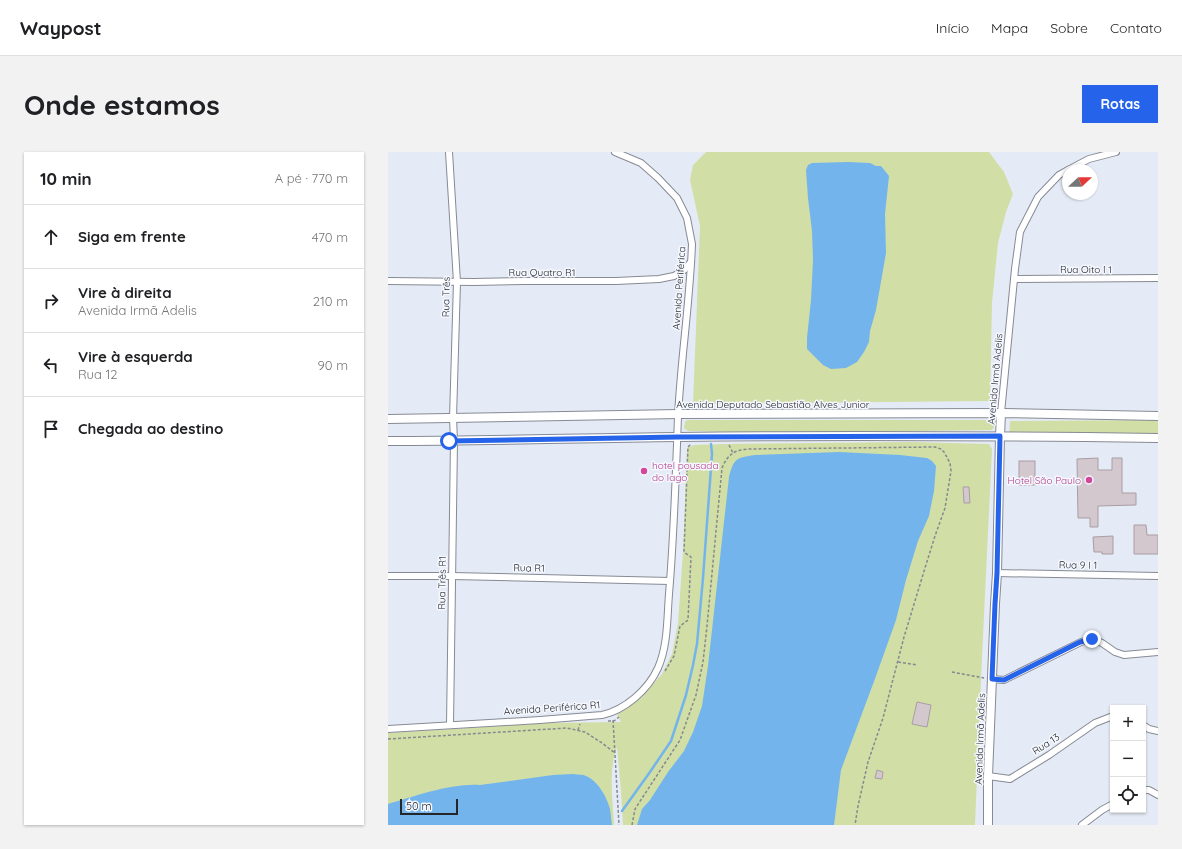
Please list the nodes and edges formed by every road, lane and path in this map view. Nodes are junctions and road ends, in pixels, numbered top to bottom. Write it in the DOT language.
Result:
graph roads {
  1 [pos="449,152"];
  2 [pos="615,152"];
  3 [pos="1116,152"];
  4 [pos="1079,164"];
  5 [pos="1062,173"];
  6 [pos="691,262"];
  7 [pos="1158,278"];
  8 [pos="1014,279"];
  9 [pos="388,281"];
  10 [pos="458,282"];
  11 [pos="1001,413"];
  12 [pos="678,414"];
  13 [pos="1158,416"];
  14 [pos="453,418"];
  15 [pos="388,419"];
  16 [pos="1000,436"];
  17 [pos="678,437"];
  18 [pos="1158,438"];
  19 [pos="454,441"];
  20 [pos="388,442"];
  21 [pos="997,573"];
  22 [pos="388,576"];
  23 [pos="452,576"];
  24 [pos="1158,576"];
  25 [pos="670,581"];
  26 [pos="1158,652"];
  27 [pos="898,662"];
  28 [pos="917,665"];
  29 [pos="952,672"];
  30 [pos="992,679"];
  31 [pos="610,713"];
  32 [pos="1110,717"];
  33 [pos="450,725"];
  34 [pos="1146,727"];
  35 [pos="388,728"];
  36 [pos="1158,731"];
  37 [pos="388,739"];
  38 [pos="615,753"];
  39 [pos="988,776"];
  40 [pos="1146,790"];
  41 [pos="1158,795"];
  42 [pos="1110,806"];
  43 [pos="619,825"];
  44 [pos="632,825"];
  45 [pos="855,825"];
  46 [pos="988,825"];
  47 [pos="1082,825"];
  1 -- 10 [label="street, Rua Três"];
  2 -- 6 [label="street, Avenida Periférica"];
  3 -- 4 [label="street, Avenida Irmã Adelis"];
  5 -- 8 [label="street, Avenida Irmã Adelis"];
  6 -- 10 [label="street, Rua Quatro R1"];
  6 -- 12 [label="street, Avenida Periférica"];
  7 -- 8 [label="street, Rua Oito I 1"];
  8 -- 11 [label="street, Avenida Irmã Adelis"];
  9 -- 10 [label="street, Rua Quatro R1"];
  10 -- 14 [label="street, Rua Três"];
  11 -- 12 [label="street, Avenida Deputado Sebastião Alves Junior"];
  11 -- 13 [label="street, Avenida Deputado Sebastião Alves Junior"];
  11 -- 16 [label="street, Avenida Irmã Adelis"];
  12 -- 14 [label="street, Avenida Deputado Sebastião Alves Junior"];
  12 -- 17 [label="street, Avenida Periférica"];
  14 -- 15 [label="street, Avenida Deputado Sebastião Alves Junior"];
  14 -- 19 [label="street, Rua Três"];
  16 -- 17 [label="street"];
  16 -- 18 [label="street"];
  16 -- 21 [label="street, Avenida Irmã Adelis"];
  17 -- 19 [label="street"];
  17 -- 25 [label="street, Avenida Periférica R1"];
  19 -- 20 [label="street"];
  19 -- 23 [label="street, Rua Três R1"];
  21 -- 24 [label="street, Rua 9 I 1"];
  21 -- 30 [label="street, Avenida Irmã Adelis"];
  22 -- 23 [label="street, Rua R1"];
  23 -- 25 [label="street, Rua R1"];
  23 -- 33 [label="street, Rua Três R1"];
  25 -- 31 [label="street, Avenida Periférica R1"];
  26 -- 30 [label="street"];
  27 -- 28 [label="path"];
  27 -- 44 [label="path"];
  27 -- 45 [label="path"];
  29 -- 30 [label="path"];
  30 -- 39 [label="street, Avenida Irmã Adelis"];
  31 -- 33 [label="street, Avenida Periférica R1"];
  31 -- 38 [label="path"];
  32 -- 39 [label="street, Rua 13"];
  33 -- 35 [label="street, Avenida Periférica R1"];
  34 -- 36 [label="street"];
  37 -- 38 [label="path"];
  38 -- 43 [label="path"];
  39 -- 46 [label="street, Avenida Irmã Adelis"];
  40 -- 41 [label="street"];
  42 -- 47 [label="street"];
}
